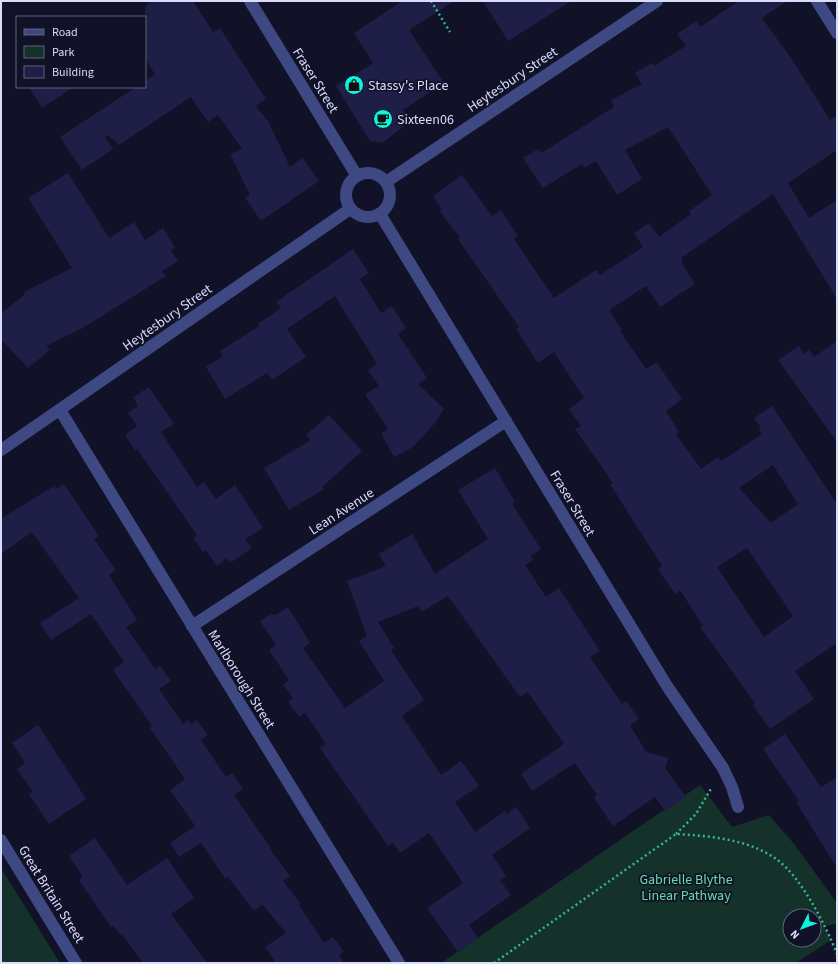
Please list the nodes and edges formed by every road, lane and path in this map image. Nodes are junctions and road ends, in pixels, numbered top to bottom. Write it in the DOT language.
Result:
graph roads {
  1 [pos="250,1"];
  2 [pos="431,1"];
  3 [pos="656,1"];
  4 [pos="817,1"];
  5 [pos="450,32"];
  6 [pos="837,33"];
  7 [pos="358,176"];
  8 [pos="386,182"];
  9 [pos="350,209"];
  10 [pos="380,214"];
  11 [pos="60,410"];
  12 [pos="506,422"];
  13 [pos="1,450"];
  14 [pos="192,626"];
  15 [pos="722,768"];
  16 [pos="738,807"];
  17 [pos="676,834"];
  18 [pos="1,840"];
  19 [pos="837,954"];
  20 [pos="76,963"];
  21 [pos="399,963"];
  22 [pos="494,963"];
  1 -- 7 [label="street, Fraser Street"];
  2 -- 5 [label="path"];
  3 -- 8 [label="street, Heytesbury Street"];
  4 -- 6 [label="street"];
  7 -- 8 [label="street"];
  7 -- 9 [label="street"];
  8 -- 10 [label="street"];
  9 -- 10 [label="street"];
  9 -- 11 [label="street, Heytesbury Street"];
  10 -- 12 [label="street, Fraser Street"];
  11 -- 13 [label="street, Heytesbury Street"];
  11 -- 14 [label="street, Marlborough Street"];
  12 -- 14 [label="street, Lean Avenue"];
  12 -- 15 [label="street, Fraser Street"];
  14 -- 21 [label="street, Marlborough Street"];
  15 -- 16 [label="street, Fraser Street"];
  15 -- 17 [label="path"];
  17 -- 19 [label="path"];
  17 -- 22 [label="path"];
  18 -- 20 [label="street, Great Britain Street"];
}
